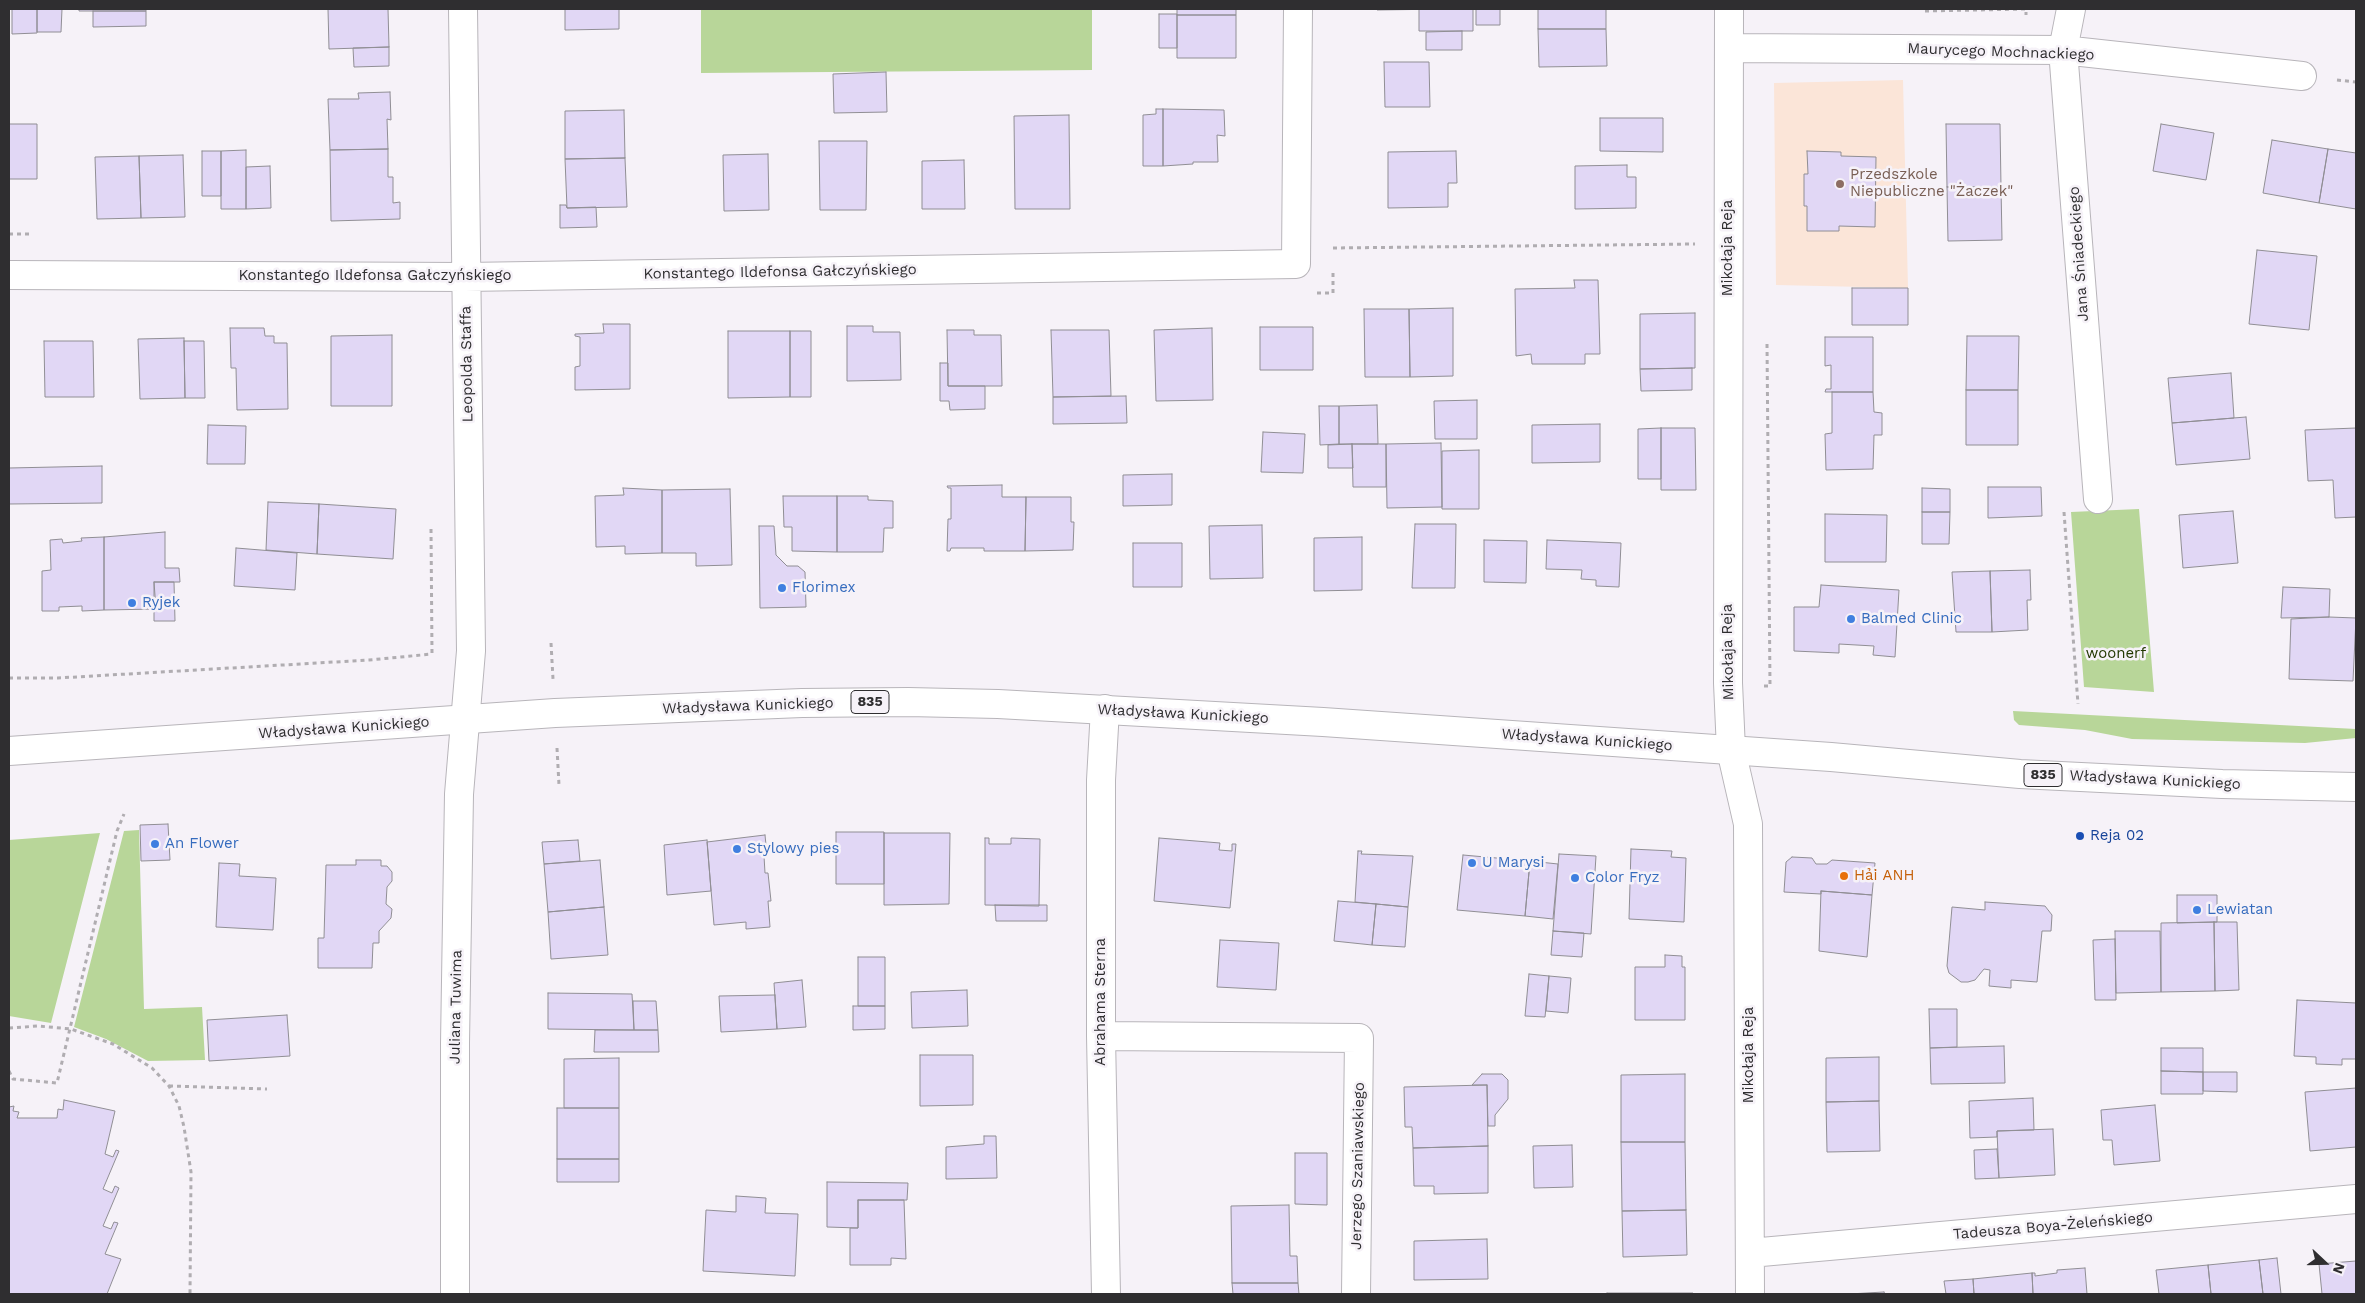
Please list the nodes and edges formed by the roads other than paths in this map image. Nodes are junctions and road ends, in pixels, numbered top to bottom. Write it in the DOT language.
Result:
graph roads {
  1 [pos="463,9"];
  2 [pos="1298,9"];
  3 [pos="1729,9"];
  4 [pos="2071,9"];
  5 [pos="1730,48"];
  6 [pos="2063,50"];
  7 [pos="2302,76"];
  8 [pos="9,275"];
  9 [pos="465,277"];
  10 [pos="2098,499"];
  11 [pos="1105,709"];
  12 [pos="467,719"];
  13 [pos="1731,750"];
  14 [pos="9,751"];
  15 [pos="2356,787"];
  16 [pos="1100,1036"];
  17 [pos="2356,1198"];
  18 [pos="1750,1254"];
  19 [pos="455,1294"];
  20 [pos="1106,1294"];
  21 [pos="1356,1294"];
  22 [pos="1750,1294"];
  1 -- 9 [label="street, Leopolda Staffa"];
  2 -- 9 [label="street, Konstantego Ildefonsa Gałczyńskiego"];
  3 -- 5 [label="street, Mikołaja Reja"];
  4 -- 6 [label="street, Jana Śniadeckiego"];
  5 -- 6 [label="street, Maurycego Mochnackiego"];
  5 -- 13 [label="street, Mikołaja Reja"];
  6 -- 7 [label="street, Maurycego Mochnackiego"];
  6 -- 10 [label="street, Jana Śniadeckiego"];
  8 -- 9 [label="street, Konstantego Ildefonsa Gałczyńskiego"];
  9 -- 12 [label="street, Leopolda Staffa"];
  11 -- 12 [label="street, Władysława Kunickiego / 835"];
  11 -- 13 [label="street, Władysława Kunickiego / 835"];
  11 -- 16 [label="street, Abrahama Sterna"];
  12 -- 14 [label="street, Władysława Kunickiego / 835"];
  12 -- 19 [label="street, Juliana Tuwima"];
  13 -- 15 [label="street, Władysława Kunickiego / 835"];
  13 -- 18 [label="street, Mikołaja Reja"];
  16 -- 20 [label="street, Abrahama Sterna"];
  16 -- 21 [label="street, Jerzego Szaniawskiego"];
  17 -- 18 [label="street, Tadeusza Boya-Żeleńskiego"];
  18 -- 22 [label="street, Mikołaja Reja"];
}
